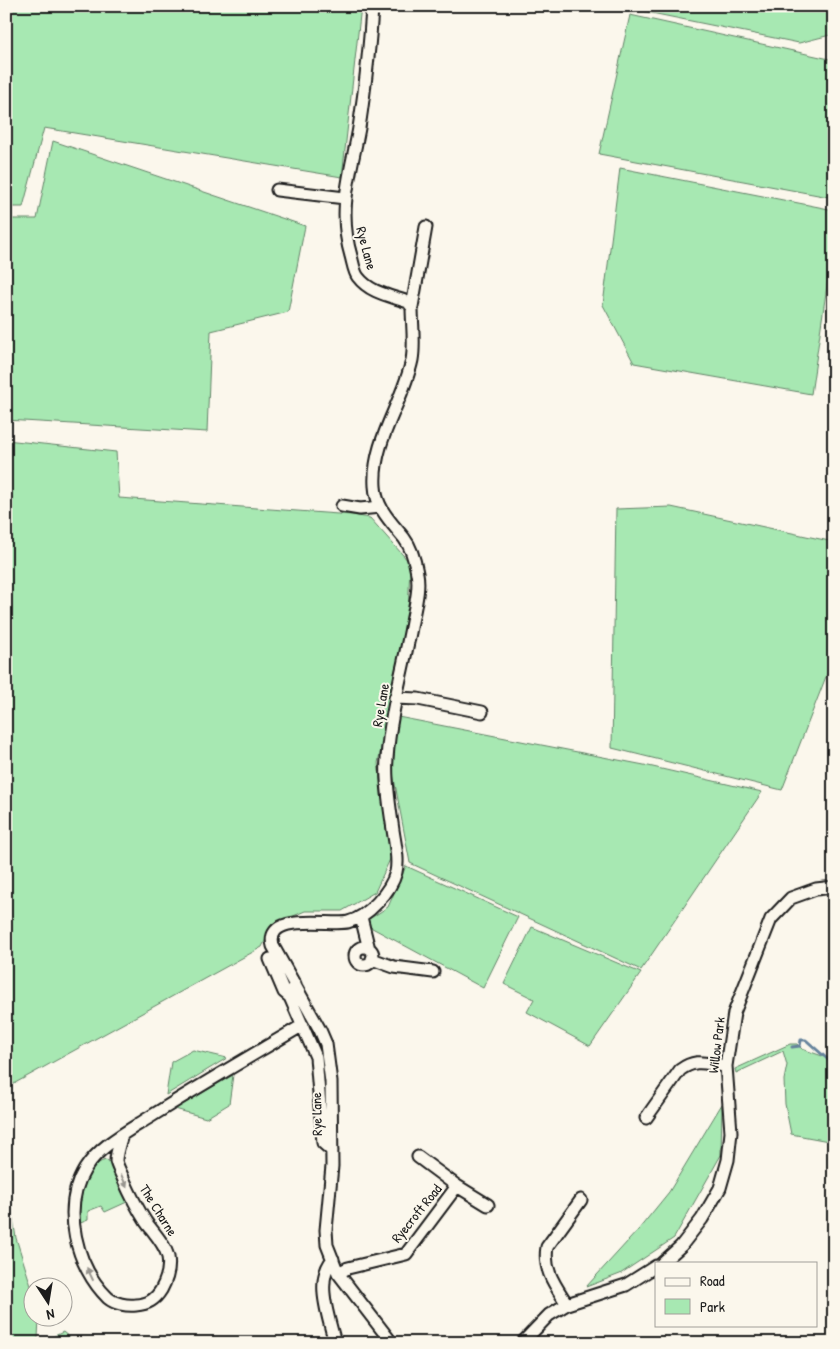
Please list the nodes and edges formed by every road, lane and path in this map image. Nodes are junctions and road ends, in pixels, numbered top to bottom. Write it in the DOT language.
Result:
graph roads {
  1 [pos="372,6"];
  2 [pos="277,190"];
  3 [pos="345,198"];
  4 [pos="426,227"];
  5 [pos="412,307"];
  6 [pos="342,506"];
  7 [pos="380,507"];
  8 [pos="395,698"];
  9 [pos="482,712"];
  10 [pos="834,888"];
  11 [pos="361,917"];
  12 [pos="270,959"];
  13 [pos="433,972"];
  14 [pos="295,984"];
  15 [pos="290,997"];
  16 [pos="302,1025"];
  17 [pos="726,1066"];
  18 [pos="646,1118"];
  19 [pos="122,1135"];
  20 [pos="332,1151"];
  21 [pos="418,1157"];
  22 [pos="457,1186"];
  23 [pos="581,1200"];
  24 [pos="488,1205"];
  25 [pos="333,1259"];
  26 [pos="663,1262"];
  27 [pos="655,1267"];
  28 [pos="338,1273"];
  29 [pos="567,1304"];
  30 [pos="335,1343"];
  31 [pos="392,1343"];
  32 [pos="522,1343"];
  1 -- 3 [label="street, Rye Lane"];
  2 -- 3 [label="street"];
  3 -- 5 [label="street, Rye Lane"];
  4 -- 5 [label="street"];
  5 -- 7 [label="street, Rye Lane"];
  6 -- 7 [label="street"];
  7 -- 8 [label="street, Rye Lane"];
  8 -- 9 [label="street"];
  8 -- 11 [label="street, Rye Lane"];
  10 -- 17 [label="street, Willow Park"];
  11 -- 13 [label="street"];
  11 -- 14 [label="street, Rye Lane"];
  12 -- 15 [label="street"];
  14 -- 15 [label="street"];
  14 -- 20 [label="street, Rye Lane"];
  15 -- 16 [label="street"];
  16 -- 19 [label="street, The Charne"];
  16 -- 20 [label="street"];
  17 -- 18 [label="street"];
  17 -- 26 [label="street, Willow Park"];
  19 -- 19 [label="street, The Charne, one-way"];
  20 -- 25 [label="street, Rye Lane"];
  21 -- 22 [label="street"];
  22 -- 24 [label="street"];
  22 -- 28 [label="street, Ryecroft Road"];
  23 -- 29 [label="street"];
  25 -- 28 [label="street, Rye Lane"];
  25 -- 30 [label="street"];
  27 -- 29 [label="street"];
  28 -- 31 [label="street, Rye Lane"];
  29 -- 32 [label="street"];
}
